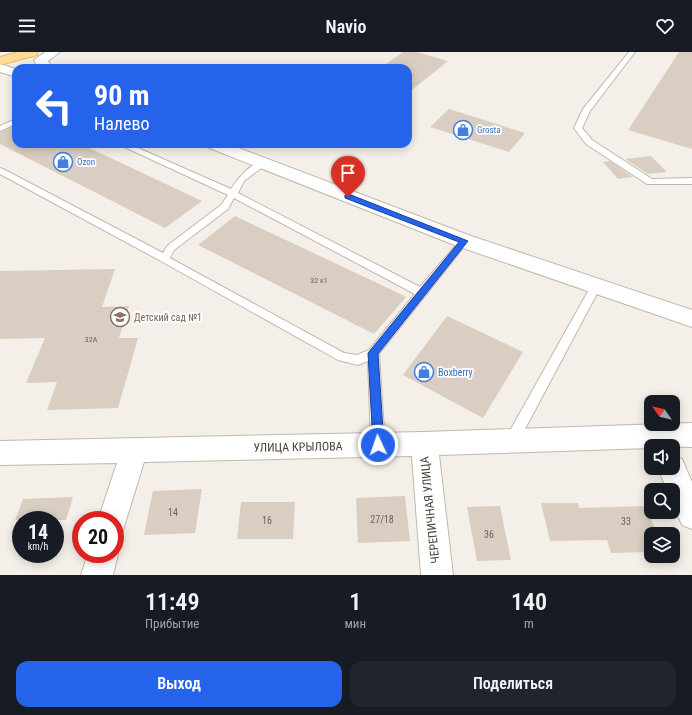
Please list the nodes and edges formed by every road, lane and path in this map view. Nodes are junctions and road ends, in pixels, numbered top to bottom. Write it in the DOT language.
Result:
graph roads {
  1 [pos="32,52"];
  2 [pos="54,52"];
  3 [pos="632,52"];
  4 [pos="0,61"];
  5 [pos="43,64"];
  6 [pos="0,68"];
  7 [pos="12,72"];
  8 [pos="12,123"];
  9 [pos="0,129"];
  10 [pos="131,148"];
  11 [pos="223,148"];
  12 [pos="261,164"];
  13 [pos="0,171"];
  14 [pos="692,181"];
  15 [pos="231,193"];
  16 [pos="464,241"];
  17 [pos="165,259"];
  18 [pos="596,286"];
  19 [pos="422,293"];
  20 [pos="692,319"];
  21 [pos="373,353"];
  22 [pos="692,435"];
  23 [pos="671,439"];
  24 [pos="512,440"];
  25 [pos="644,441"];
  26 [pos="424,444"];
  27 [pos="378,445"];
  28 [pos="134,451"];
  29 [pos="0,453"];
  30 [pos="675,475"];
  31 [pos="116,511"];
  32 [pos="692,515"];
  33 [pos="100,563"];
  34 [pos="97,575"];
  35 [pos="437,575"];
  1 -- 4 [label="main road"];
  2 -- 5 [label="street"];
  3 -- 14 [label="lane"];
  6 -- 7 [label="street"];
  8 -- 9 [label="lane"];
  10 -- 15 [label="lane"];
  11 -- 12 [label="street"];
  12 -- 15 [label="lane"];
  12 -- 16 [label="street"];
  13 -- 17 [label="lane"];
  15 -- 17 [label="lane"];
  15 -- 19 [label="lane"];
  16 -- 18 [label="street"];
  16 -- 19 [label="lane"];
  17 -- 21 [label="lane"];
  18 -- 20 [label="street"];
  18 -- 24 [label="lane"];
  19 -- 21 [label="lane"];
  21 -- 27 [label="lane"];
  22 -- 23 [label="street, УЛИЦА КРЫЛОВА"];
  24 -- 25 [label="street, УЛИЦА КРЫЛОВА"];
  24 -- 26 [label="street, УЛИЦА КРЫЛОВА"];
  26 -- 27 [label="street, УЛИЦА КРЫЛОВА"];
  26 -- 35 [label="street, ЧЕРЕПИЧНАЯ УЛИЦА"];
  27 -- 28 [label="street, УЛИЦА КРЫЛОВА"];
  28 -- 29 [label="street, УЛИЦА КРЫЛОВА"];
  28 -- 31 [label="street"];
  30 -- 32 [label="street"];
  33 -- 34 [label="street"];
}
